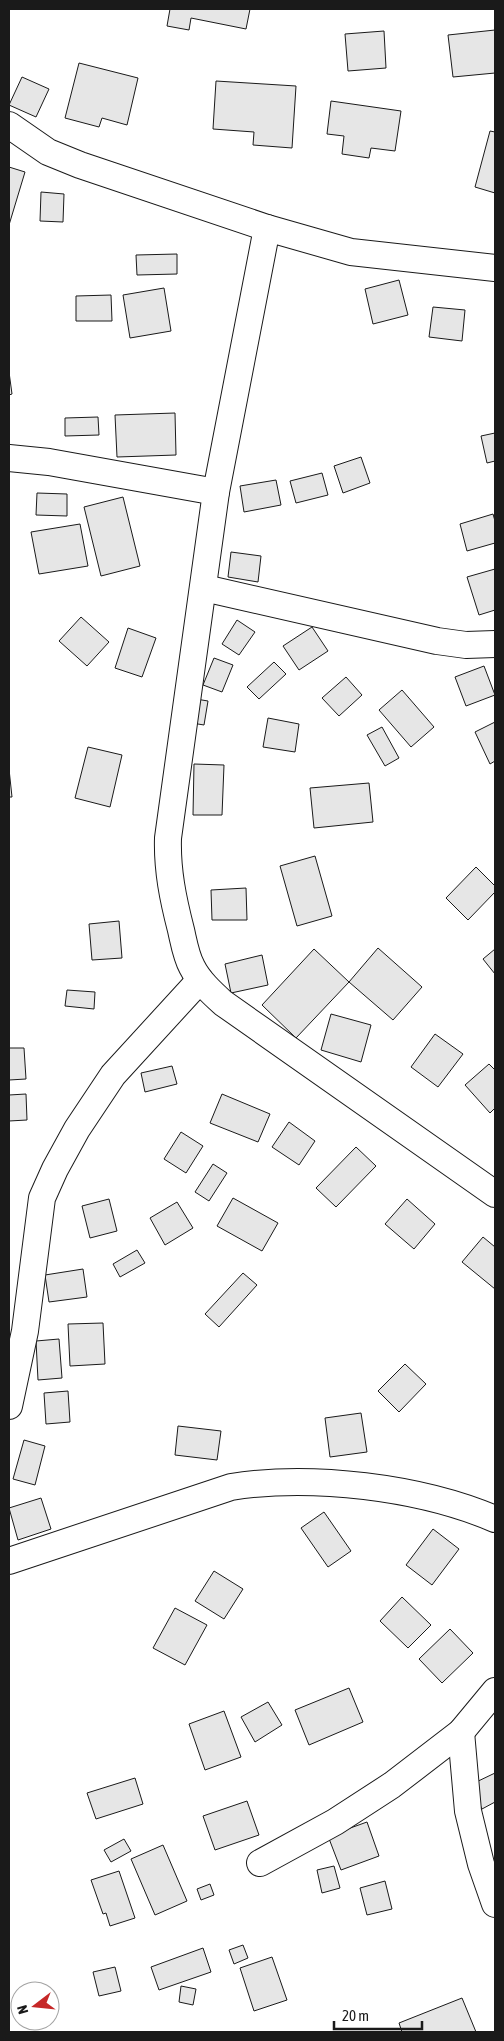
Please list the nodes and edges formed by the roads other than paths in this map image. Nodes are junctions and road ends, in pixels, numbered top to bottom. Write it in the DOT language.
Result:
graph roads {
  1 [pos="9,125"];
  2 [pos="267,228"];
  3 [pos="495,268"];
  4 [pos="9,458"];
  5 [pos="216,492"];
  6 [pos="204,588"];
  7 [pos="495,644"];
  8 [pos="200,980"];
  9 [pos="495,1194"];
  10 [pos="9,1406"];
  11 [pos="495,1519"];
  12 [pos="9,1561"];
  13 [pos="495,1691"];
  14 [pos="461,1732"];
  15 [pos="260,1863"];
  16 [pos="495,1904"];
  1 -- 2 [label="street"];
  2 -- 3 [label="street"];
  2 -- 5 [label="street"];
  4 -- 5 [label="street"];
  5 -- 6 [label="street"];
  6 -- 7 [label="street"];
  6 -- 8 [label="street"];
  8 -- 9 [label="street"];
  8 -- 10 [label="street"];
  11 -- 12 [label="street"];
  13 -- 14 [label="street"];
  14 -- 15 [label="street"];
  14 -- 16 [label="street"];
}
